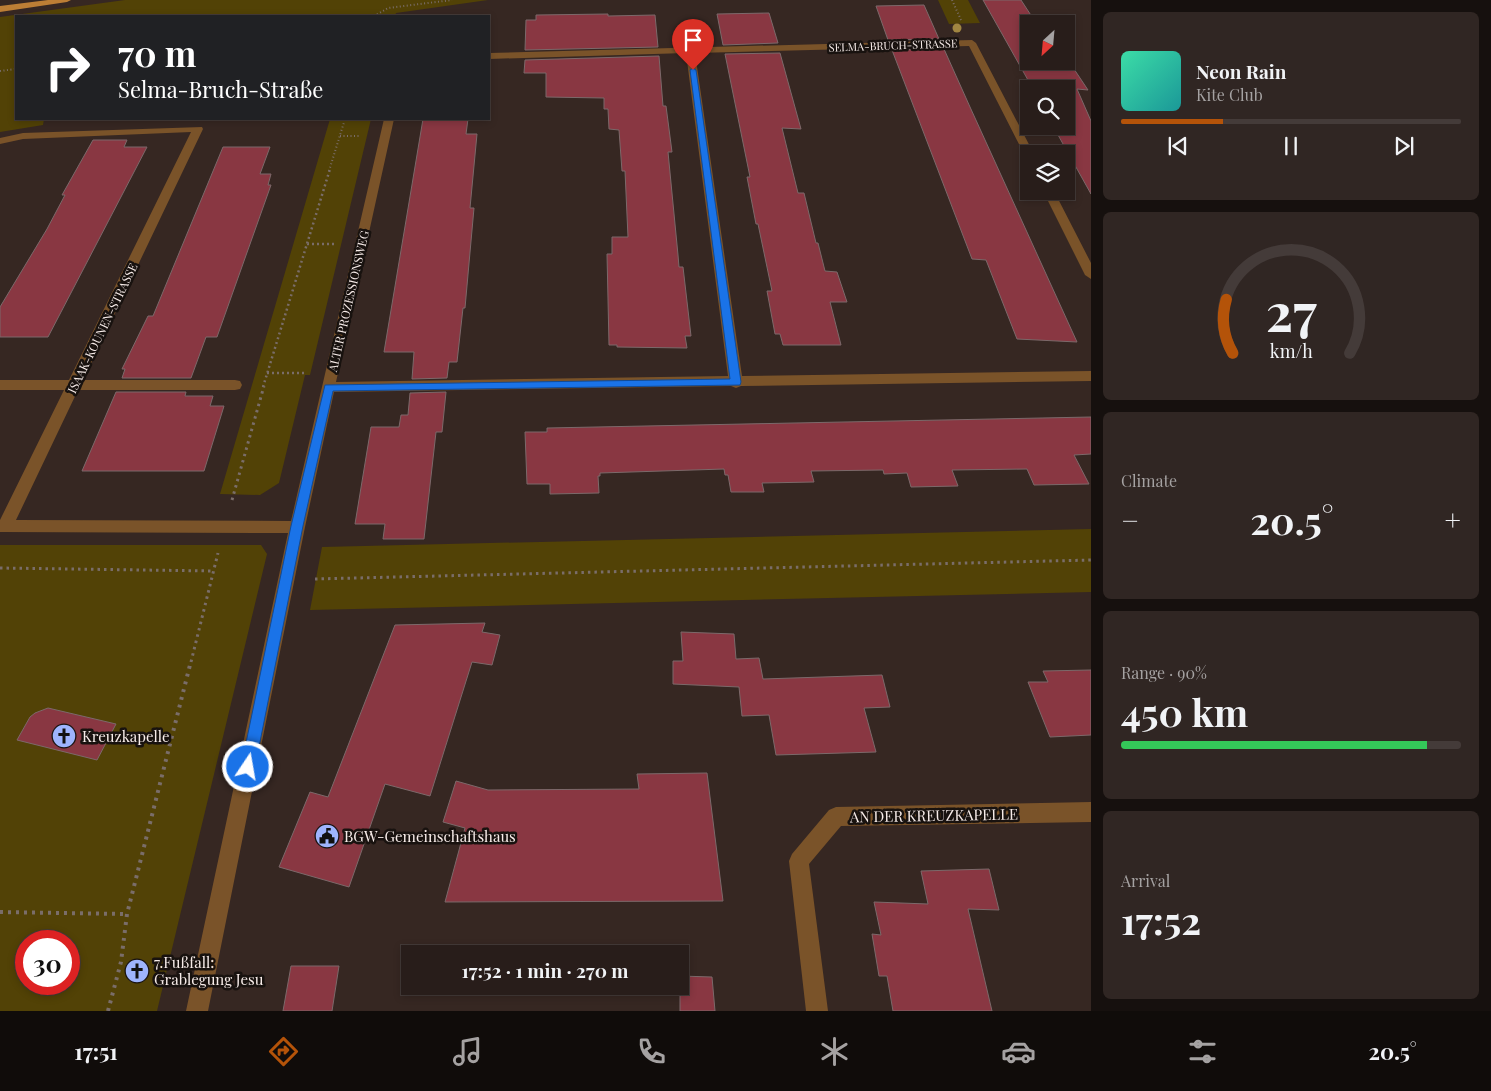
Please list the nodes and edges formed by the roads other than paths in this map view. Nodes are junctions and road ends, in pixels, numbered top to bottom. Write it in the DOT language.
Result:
graph roads {
  1 [pos="67,0"];
  2 [pos="0,9"];
  3 [pos="690,51"];
  4 [pos="490,56"];
  5 [pos="389,120"];
  6 [pos="200,124"];
  7 [pos="0,141"];
  8 [pos="1024,145"];
  9 [pos="1053,200"];
  10 [pos="1091,275"];
  11 [pos="1091,376"];
  12 [pos="330,380"];
  13 [pos="736,382"];
  14 [pos="0,385"];
  15 [pos="234,385"];
  16 [pos="74,386"];
  17 [pos="2,526"];
  18 [pos="297,526"];
  19 [pos="1091,812"];
  20 [pos="197,1011"];
  21 [pos="817,1011"];
  1 -- 2 [label="main road"];
  3 -- 4 [label="street, SELMA-BRUCH-STRASSE"];
  3 -- 8 [label="street, SELMA-BRUCH-STRASSE"];
  3 -- 13 [label="street"];
  5 -- 12 [label="street, ALTER PROZESSIONSWEG"];
  6 -- 7 [label="street, ISAAK-KOUNEN-STRASSE"];
  6 -- 16 [label="street, ISAAK-KOUNEN-STRASSE"];
  9 -- 10 [label="street"];
  11 -- 13 [label="street"];
  12 -- 13 [label="street"];
  12 -- 18 [label="street, ALTER PROZESSIONSWEG"];
  14 -- 16 [label="street"];
  15 -- 16 [label="street"];
  16 -- 17 [label="street, ISAAK-KOUNEN-STRASSE"];
  17 -- 18 [label="street, ISAAK-KOUNEN-STRASSE"];
  18 -- 20 [label="street, ALTER PROZESSIONSWEG"];
  19 -- 21 [label="street, AN DER KREUZKAPELLE"];
}
